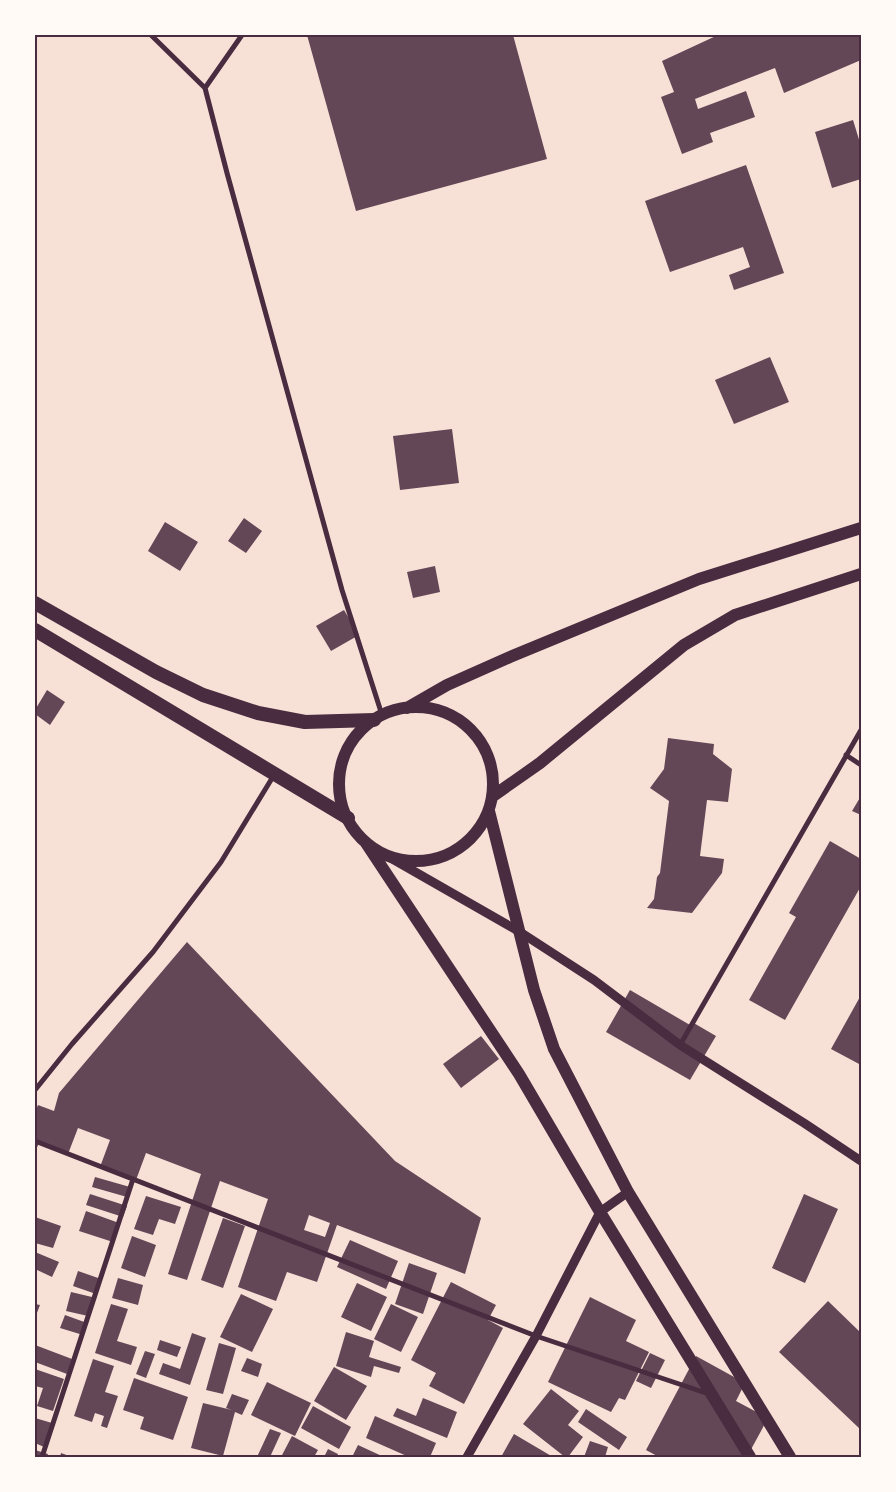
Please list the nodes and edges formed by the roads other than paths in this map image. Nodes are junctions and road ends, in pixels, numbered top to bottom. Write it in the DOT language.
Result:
graph roads {
  1 [pos="151,35"];
  2 [pos="242,35"];
  3 [pos="205,88"];
  4 [pos="861,528"];
  5 [pos="861,574"];
  6 [pos="35,603"];
  7 [pos="35,630"];
  8 [pos="407,708"];
  9 [pos="378,718"];
  10 [pos="861,730"];
  11 [pos="846,755"];
  12 [pos="861,765"];
  13 [pos="274,775"];
  14 [pos="493,796"];
  15 [pos="489,811"];
  16 [pos="348,818"];
  17 [pos="366,843"];
  18 [pos="382,853"];
  19 [pos="520,932"];
  20 [pos="680,1045"];
  21 [pos="35,1090"];
  22 [pos="35,1141"];
  23 [pos="861,1161"];
  24 [pos="133,1179"];
  25 [pos="628,1192"];
  26 [pos="600,1212"];
  27 [pos="536,1336"];
  28 [pos="712,1395"];
  29 [pos="42,1457"];
  30 [pos="467,1457"];
  31 [pos="750,1457"];
  32 [pos="790,1457"];
  1 -- 3 [label="street"];
  2 -- 3 [label="street"];
  3 -- 9 [label="street"];
  4 -- 8 [label="main road"];
  5 -- 14 [label="main road"];
  6 -- 9 [label="highway"];
  7 -- 13 [label="highway"];
  8 -- 9 [label="main road"];
  8 -- 14 [label="main road"];
  9 -- 16 [label="main road"];
  10 -- 11 [label="street"];
  11 -- 12 [label="street"];
  11 -- 20 [label="street"];
  13 -- 16 [label="highway"];
  13 -- 21 [label="street"];
  14 -- 15 [label="main road"];
  15 -- 18 [label="main road"];
  15 -- 19 [label="main road"];
  16 -- 17 [label="main road"];
  17 -- 18 [label="main road"];
  17 -- 26 [label="main road"];
  18 -- 19 [label="street"];
  19 -- 20 [label="street"];
  19 -- 25 [label="main road"];
  20 -- 23 [label="street"];
  22 -- 24 [label="street"];
  24 -- 27 [label="street"];
  24 -- 29 [label="street"];
  25 -- 26 [label="street"];
  25 -- 32 [label="main road"];
  26 -- 27 [label="street"];
  26 -- 28 [label="main road"];
  27 -- 28 [label="street"];
  27 -- 30 [label="street"];
  28 -- 31 [label="main road"];
}
